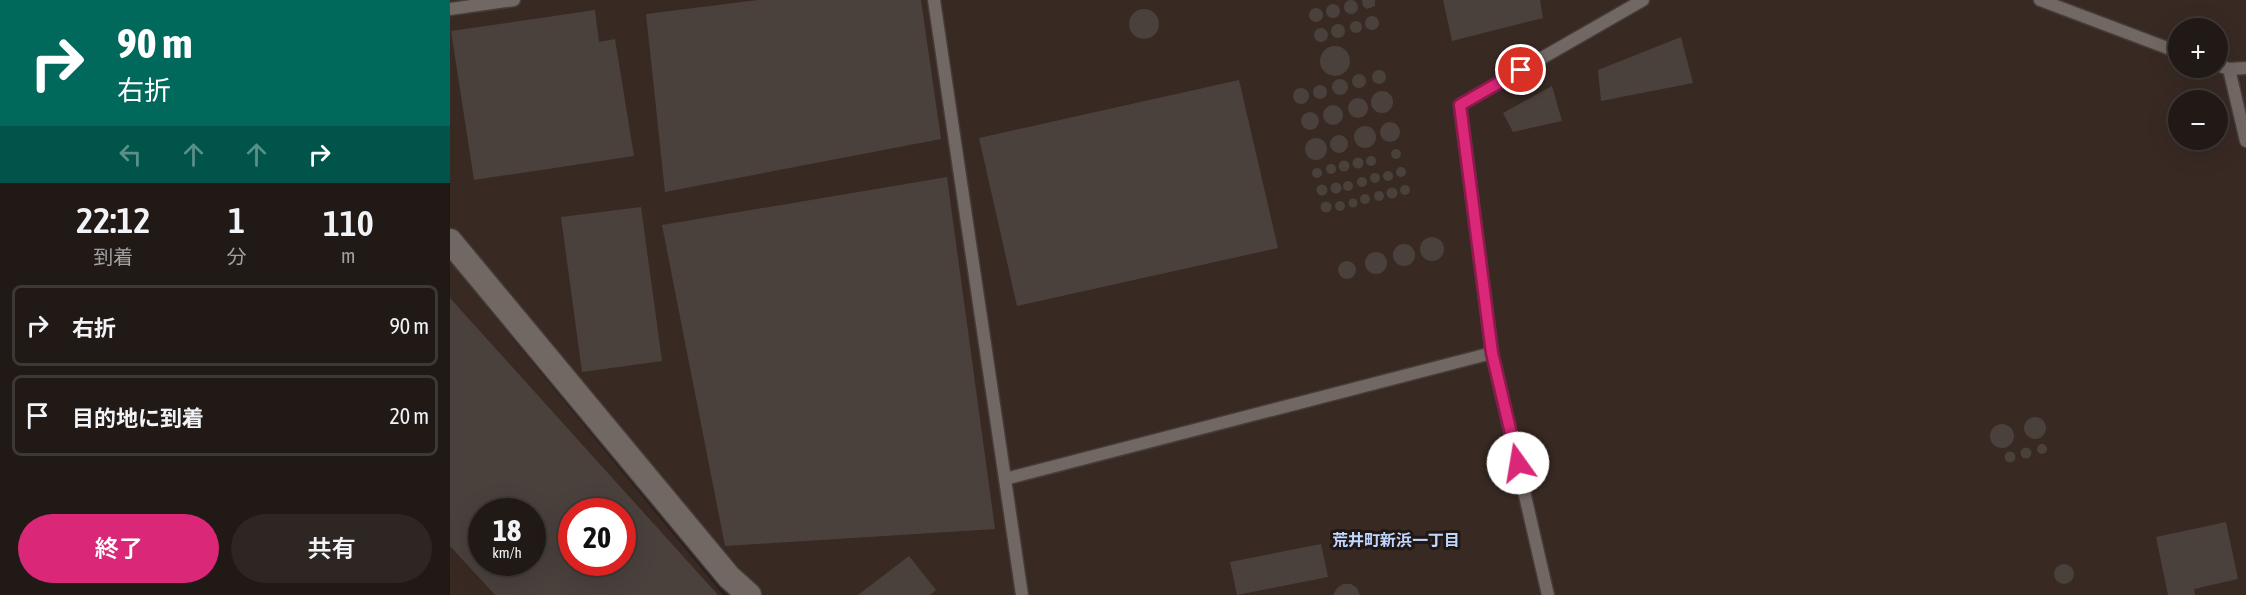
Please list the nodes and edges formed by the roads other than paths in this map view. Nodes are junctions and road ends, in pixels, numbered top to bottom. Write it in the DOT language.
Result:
graph roads {
  1 [pos="514,0"];
  2 [pos="934,0"];
  3 [pos="1643,0"];
  4 [pos="2040,0"];
  5 [pos="450,9"];
  6 [pos="2168,48"];
  7 [pos="2228,67"];
  8 [pos="2246,68"];
  9 [pos="2226,78"];
  10 [pos="2246,141"];
  11 [pos="450,241"];
  12 [pos="1492,353"];
  13 [pos="1005,479"];
  14 [pos="749,595"];
  15 [pos="1022,595"];
  16 [pos="1548,595"];
  1 -- 5 [label="lane"];
  2 -- 13 [label="lane"];
  3 -- 12 [label="lane"];
  4 -- 6 [label="lane"];
  7 -- 8 [label="lane"];
  9 -- 10 [label="lane"];
  11 -- 14 [label="street"];
  12 -- 13 [label="lane"];
  12 -- 16 [label="lane"];
  13 -- 15 [label="lane"];
}
